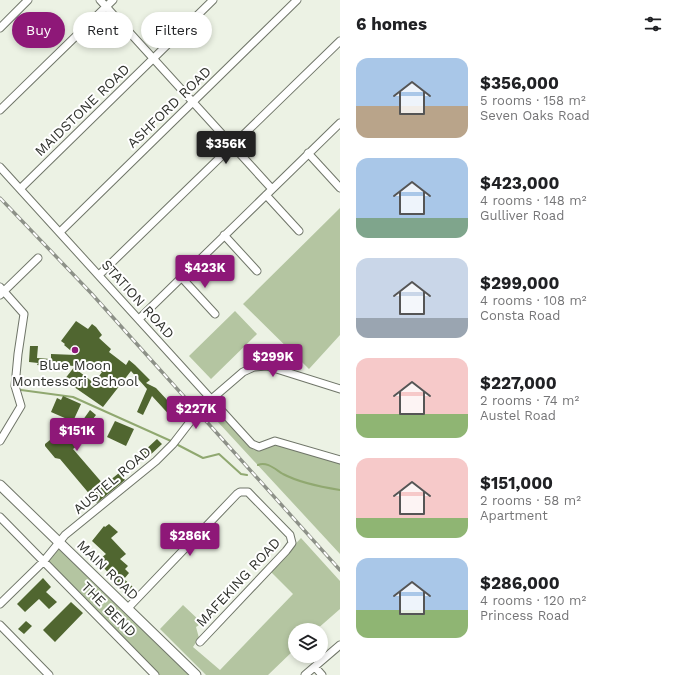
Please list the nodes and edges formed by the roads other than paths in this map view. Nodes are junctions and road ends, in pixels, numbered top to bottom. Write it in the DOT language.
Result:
graph roads {
  1 [pos="28,0"];
  2 [pos="100,0"];
  3 [pos="113,0"];
  4 [pos="213,0"];
  5 [pos="297,0"];
  6 [pos="106,7"];
  7 [pos="0,28"];
  8 [pos="340,41"];
  9 [pos="153,58"];
  10 [pos="193,102"];
  11 [pos="0,110"];
  12 [pos="340,123"];
  13 [pos="233,145"];
  14 [pos="308,153"];
  15 [pos="0,167"];
  16 [pos="272,188"];
  17 [pos="340,188"];
  18 [pos="20,189"];
  19 [pos="266,195"];
  20 [pos="299,230"];
  21 [pos="60,232"];
  22 [pos="224,235"];
  23 [pos="38,258"];
  24 [pos="257,271"];
  25 [pos="99,275"];
  26 [pos="182,277"];
  27 [pos="1,291"];
  28 [pos="215,314"];
  29 [pos="139,319"];
  30 [pos="340,389"];
  31 [pos="210,399"];
  32 [pos="0,441"];
  33 [pos="340,460"];
  34 [pos="0,485"];
  35 [pos="0,517"];
  36 [pos="59,542"];
  37 [pos="44,562"];
  38 [pos="0,604"];
  39 [pos="128,608"];
  40 [pos="0,625"];
  41 [pos="200,642"];
  42 [pos="340,645"];
  43 [pos="315,667"];
  44 [pos="49,675"];
  45 [pos="155,675"];
  46 [pos="196,675"];
  47 [pos="305,675"];
  48 [pos="322,675"];
  1 -- 7 [label="street"];
  2 -- 6 [label="street"];
  3 -- 6 [label="street"];
  4 -- 9 [label="street, MAIDSTONE ROAD"];
  5 -- 10 [label="street, ASHFORD ROAD"];
  6 -- 9 [label="street"];
  6 -- 11 [label="street"];
  8 -- 13 [label="street"];
  9 -- 10 [label="street"];
  9 -- 18 [label="street, MAIDSTONE ROAD"];
  10 -- 13 [label="street"];
  10 -- 21 [label="street, ASHFORD ROAD"];
  12 -- 14 [label="street"];
  13 -- 16 [label="street"];
  13 -- 25 [label="street"];
  14 -- 16 [label="street"];
  14 -- 17 [label="street"];
  15 -- 18 [label="street, STATION ROAD"];
  16 -- 19 [label="street"];
  18 -- 21 [label="street, STATION ROAD"];
  19 -- 20 [label="street"];
  19 -- 22 [label="street"];
  21 -- 25 [label="street, STATION ROAD"];
  22 -- 24 [label="street"];
  22 -- 26 [label="street"];
  23 -- 27 [label="street"];
  25 -- 29 [label="street, STATION ROAD"];
  26 -- 28 [label="street"];
  26 -- 29 [label="street"];
  27 -- 32 [label="street"];
  29 -- 31 [label="street, STATION ROAD"];
  30 -- 31 [label="street, AUSTEL ROAD"];
  31 -- 33 [label="street, STATION ROAD"];
  31 -- 36 [label="street, AUSTEL ROAD"];
  34 -- 36 [label="main road, MAIN ROAD"];
  35 -- 37 [label="street, THE BEND"];
  36 -- 37 [label="street, AUSTEL ROAD"];
  36 -- 39 [label="main road, MAIN ROAD"];
  37 -- 38 [label="street, AUSTEL ROAD"];
  37 -- 45 [label="street, THE BEND"];
  39 -- 41 [label="street, MAFEKING ROAD"];
  39 -- 46 [label="main road, MAIN ROAD"];
  40 -- 44 [label="street"];
  42 -- 43 [label="street"];
  43 -- 47 [label="street"];
  43 -- 48 [label="street"];
}
